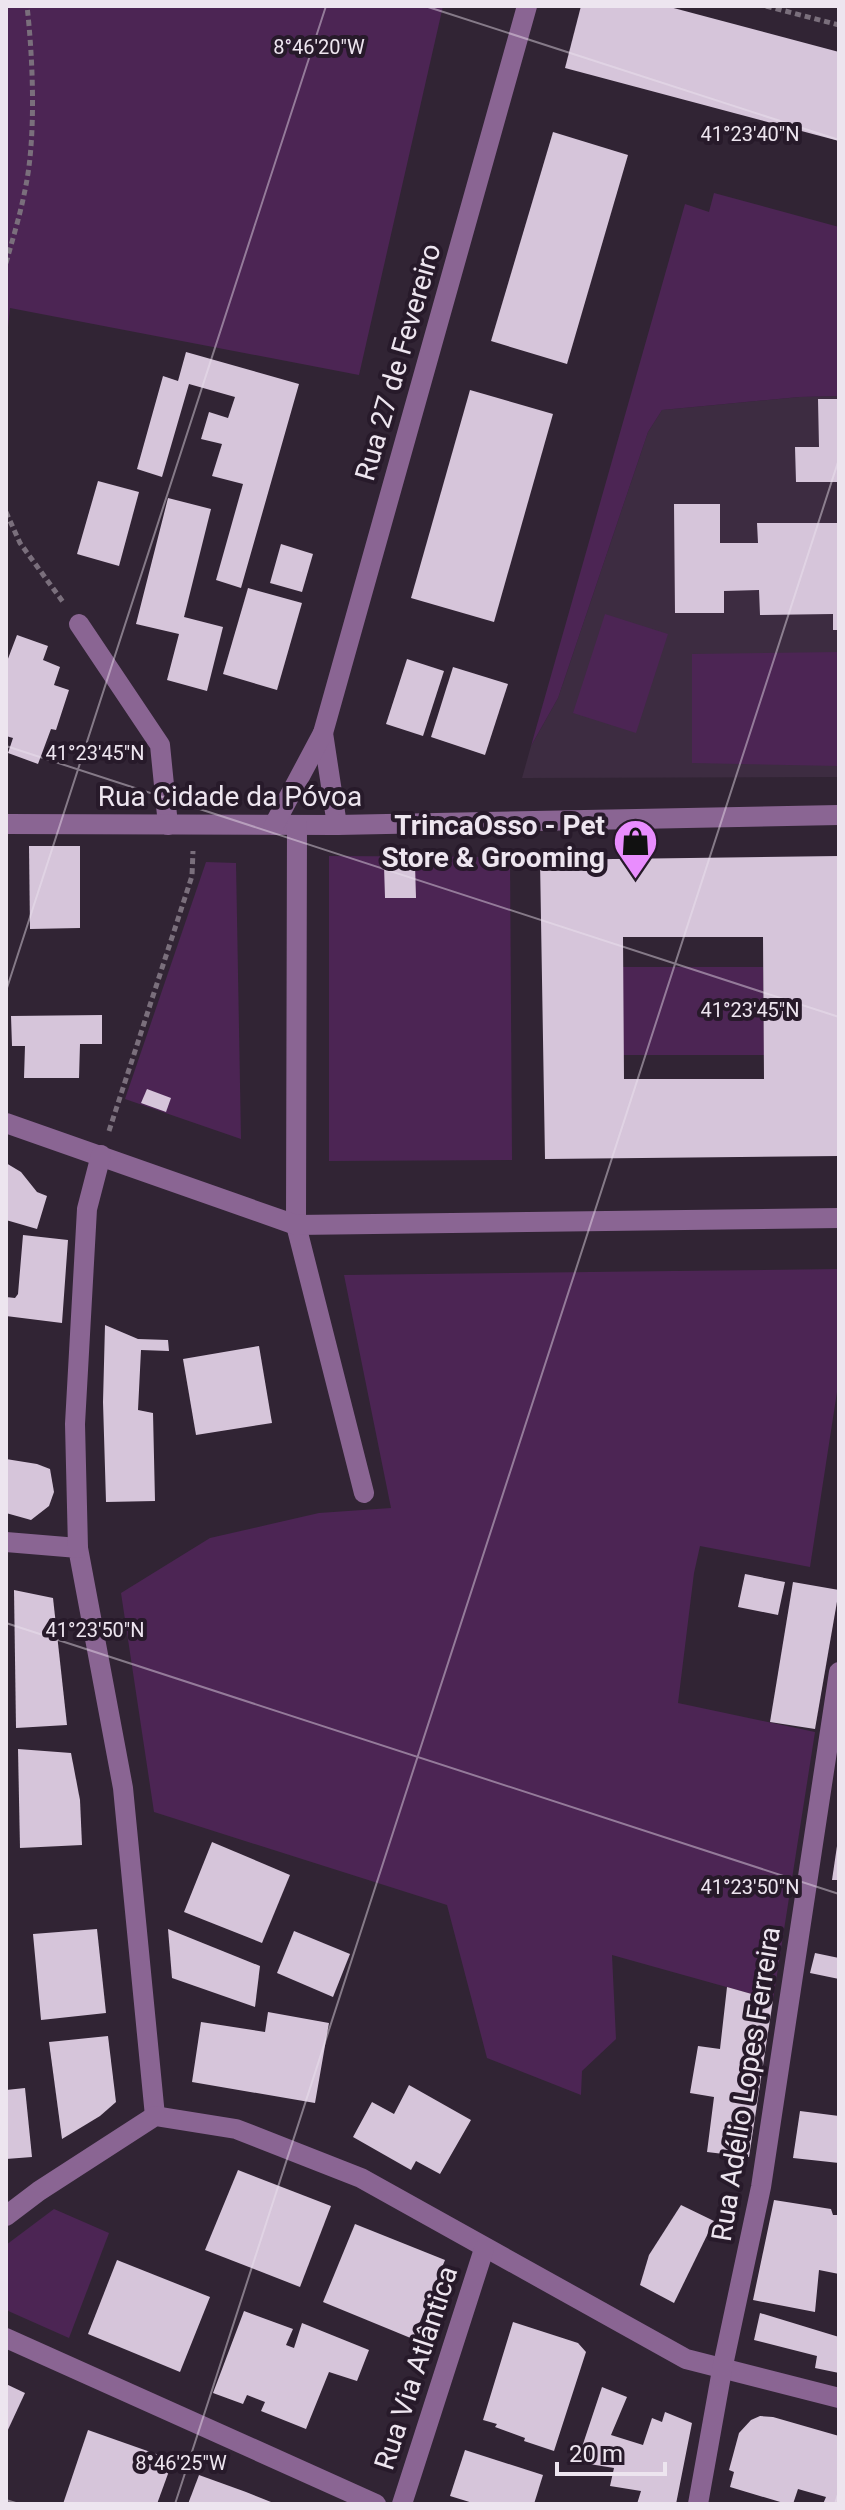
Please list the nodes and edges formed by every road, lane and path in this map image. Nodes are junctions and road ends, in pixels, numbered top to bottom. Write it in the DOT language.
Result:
graph roads {
  1 [pos="27,6"];
  2 [pos="527,6"];
  3 [pos="766,6"];
  4 [pos="839,25"];
  5 [pos="6,263"];
  6 [pos="6,512"];
  7 [pos="79,624"];
  8 [pos="323,733"];
  9 [pos="839,815"];
  10 [pos="6,824"];
  11 [pos="168,825"];
  12 [pos="194,825"];
  13 [pos="274,825"];
  14 [pos="297,825"];
  15 [pos="337,825"];
  16 [pos="6,1123"];
  17 [pos="101,1155"];
  18 [pos="839,1218"];
  19 [pos="296,1225"];
  20 [pos="364,1493"];
  21 [pos="6,1542"];
  22 [pos="78,1548"];
  23 [pos="839,1672"];
  24 [pos="155,2116"];
  25 [pos="6,2216"];
  26 [pos="484,2249"];
  27 [pos="6,2338"];
  28 [pos="722,2370"];
  29 [pos="839,2398"];
  30 [pos="376,2504"];
  31 [pos="402,2504"];
  32 [pos="698,2504"];
  1 -- 5 [label="path"];
  2 -- 8 [label="street, Rua 27 de Fevereiro"];
  3 -- 4 [label="path"];
  6 -- 7 [label="path"];
  7 -- 11 [label="street"];
  8 -- 13 [label="street, Rua 27 de Fevereiro"];
  8 -- 15 [label="street, Rua 27 de Fevereiro"];
  9 -- 15 [label="street, Rua Cidade da Póvoa"];
  10 -- 11 [label="street, Rua Cidade da Póvoa"];
  11 -- 12 [label="street, Rua Cidade da Póvoa"];
  12 -- 13 [label="street, Rua Cidade da Póvoa"];
  12 -- 17 [label="path"];
  13 -- 14 [label="street, Rua Cidade da Póvoa"];
  14 -- 15 [label="street, Rua Cidade da Póvoa"];
  14 -- 19 [label="street"];
  16 -- 17 [label="street"];
  17 -- 19 [label="street"];
  17 -- 22 [label="street"];
  18 -- 19 [label="street"];
  19 -- 20 [label="street"];
  21 -- 22 [label="street"];
  22 -- 24 [label="street"];
  23 -- 28 [label="street, Rua Adélio Lopes Ferreira"];
  24 -- 25 [label="street"];
  24 -- 26 [label="street"];
  26 -- 28 [label="street"];
  26 -- 31 [label="street, Rua Via Atlântica"];
  27 -- 30 [label="street"];
  28 -- 29 [label="street"];
  28 -- 32 [label="street, Rua Adélio Lopes Ferreira"];
}
